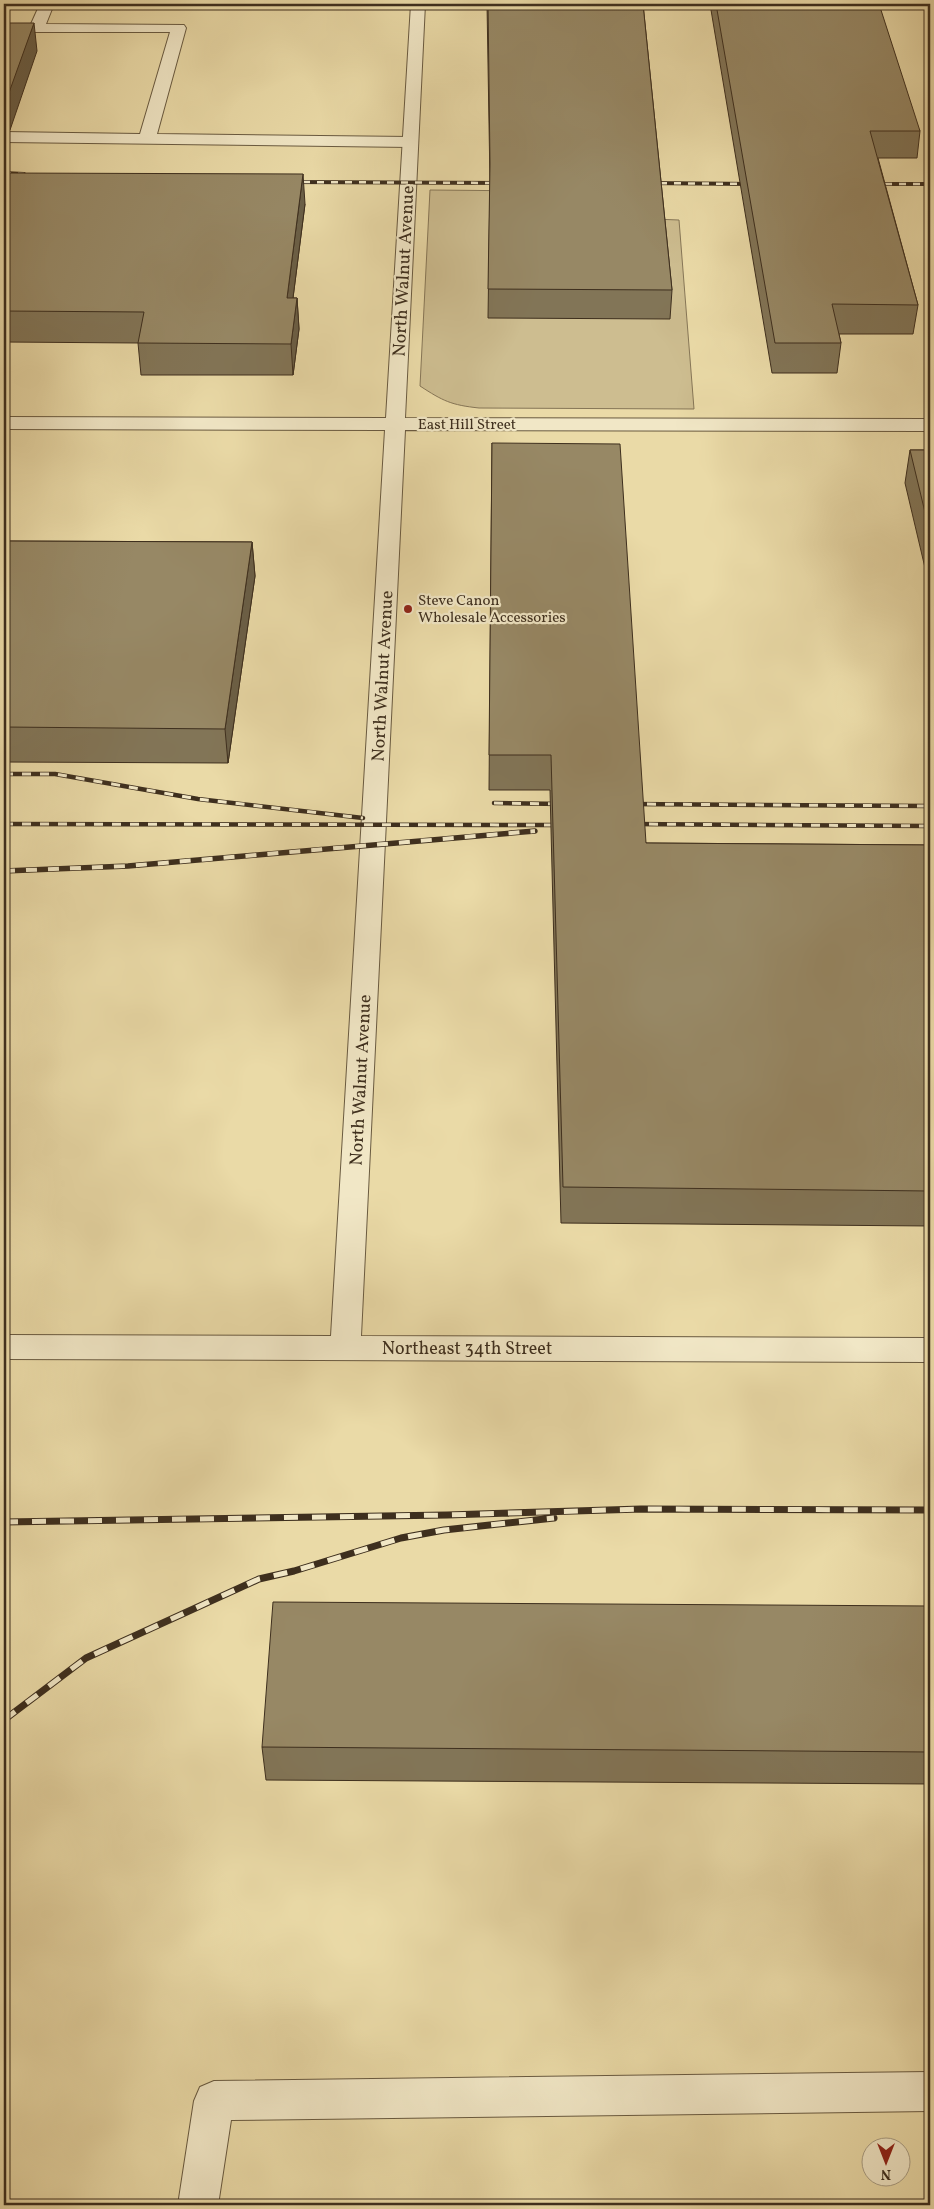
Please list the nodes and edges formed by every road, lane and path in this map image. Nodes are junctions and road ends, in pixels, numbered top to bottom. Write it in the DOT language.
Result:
graph roads {
  1 [pos="47,4"];
  2 [pos="418,4"];
  3 [pos="4,28"];
  4 [pos="37,28"];
  5 [pos="4,137"];
  6 [pos="147,139"];
  7 [pos="410,142"];
  8 [pos="4,423"];
  9 [pos="394,424"];
  10 [pos="930,425"];
  11 [pos="4,1347"];
  12 [pos="345,1348"];
  13 [pos="930,1350"];
  14 [pos="930,2091"];
  15 [pos="198,2205"];
  1 -- 4 [label="street"];
  2 -- 7 [label="street, North Walnut Avenue"];
  3 -- 4 [label="street"];
  4 -- 6 [label="street"];
  5 -- 6 [label="street"];
  6 -- 7 [label="street"];
  7 -- 9 [label="street, North Walnut Avenue"];
  8 -- 9 [label="street, East Hill Street"];
  9 -- 10 [label="street, East Hill Street"];
  9 -- 12 [label="street, North Walnut Avenue"];
  11 -- 12 [label="street, Northeast 34th Street"];
  12 -- 13 [label="street, Northeast 34th Street"];
  14 -- 15 [label="street"];
}
